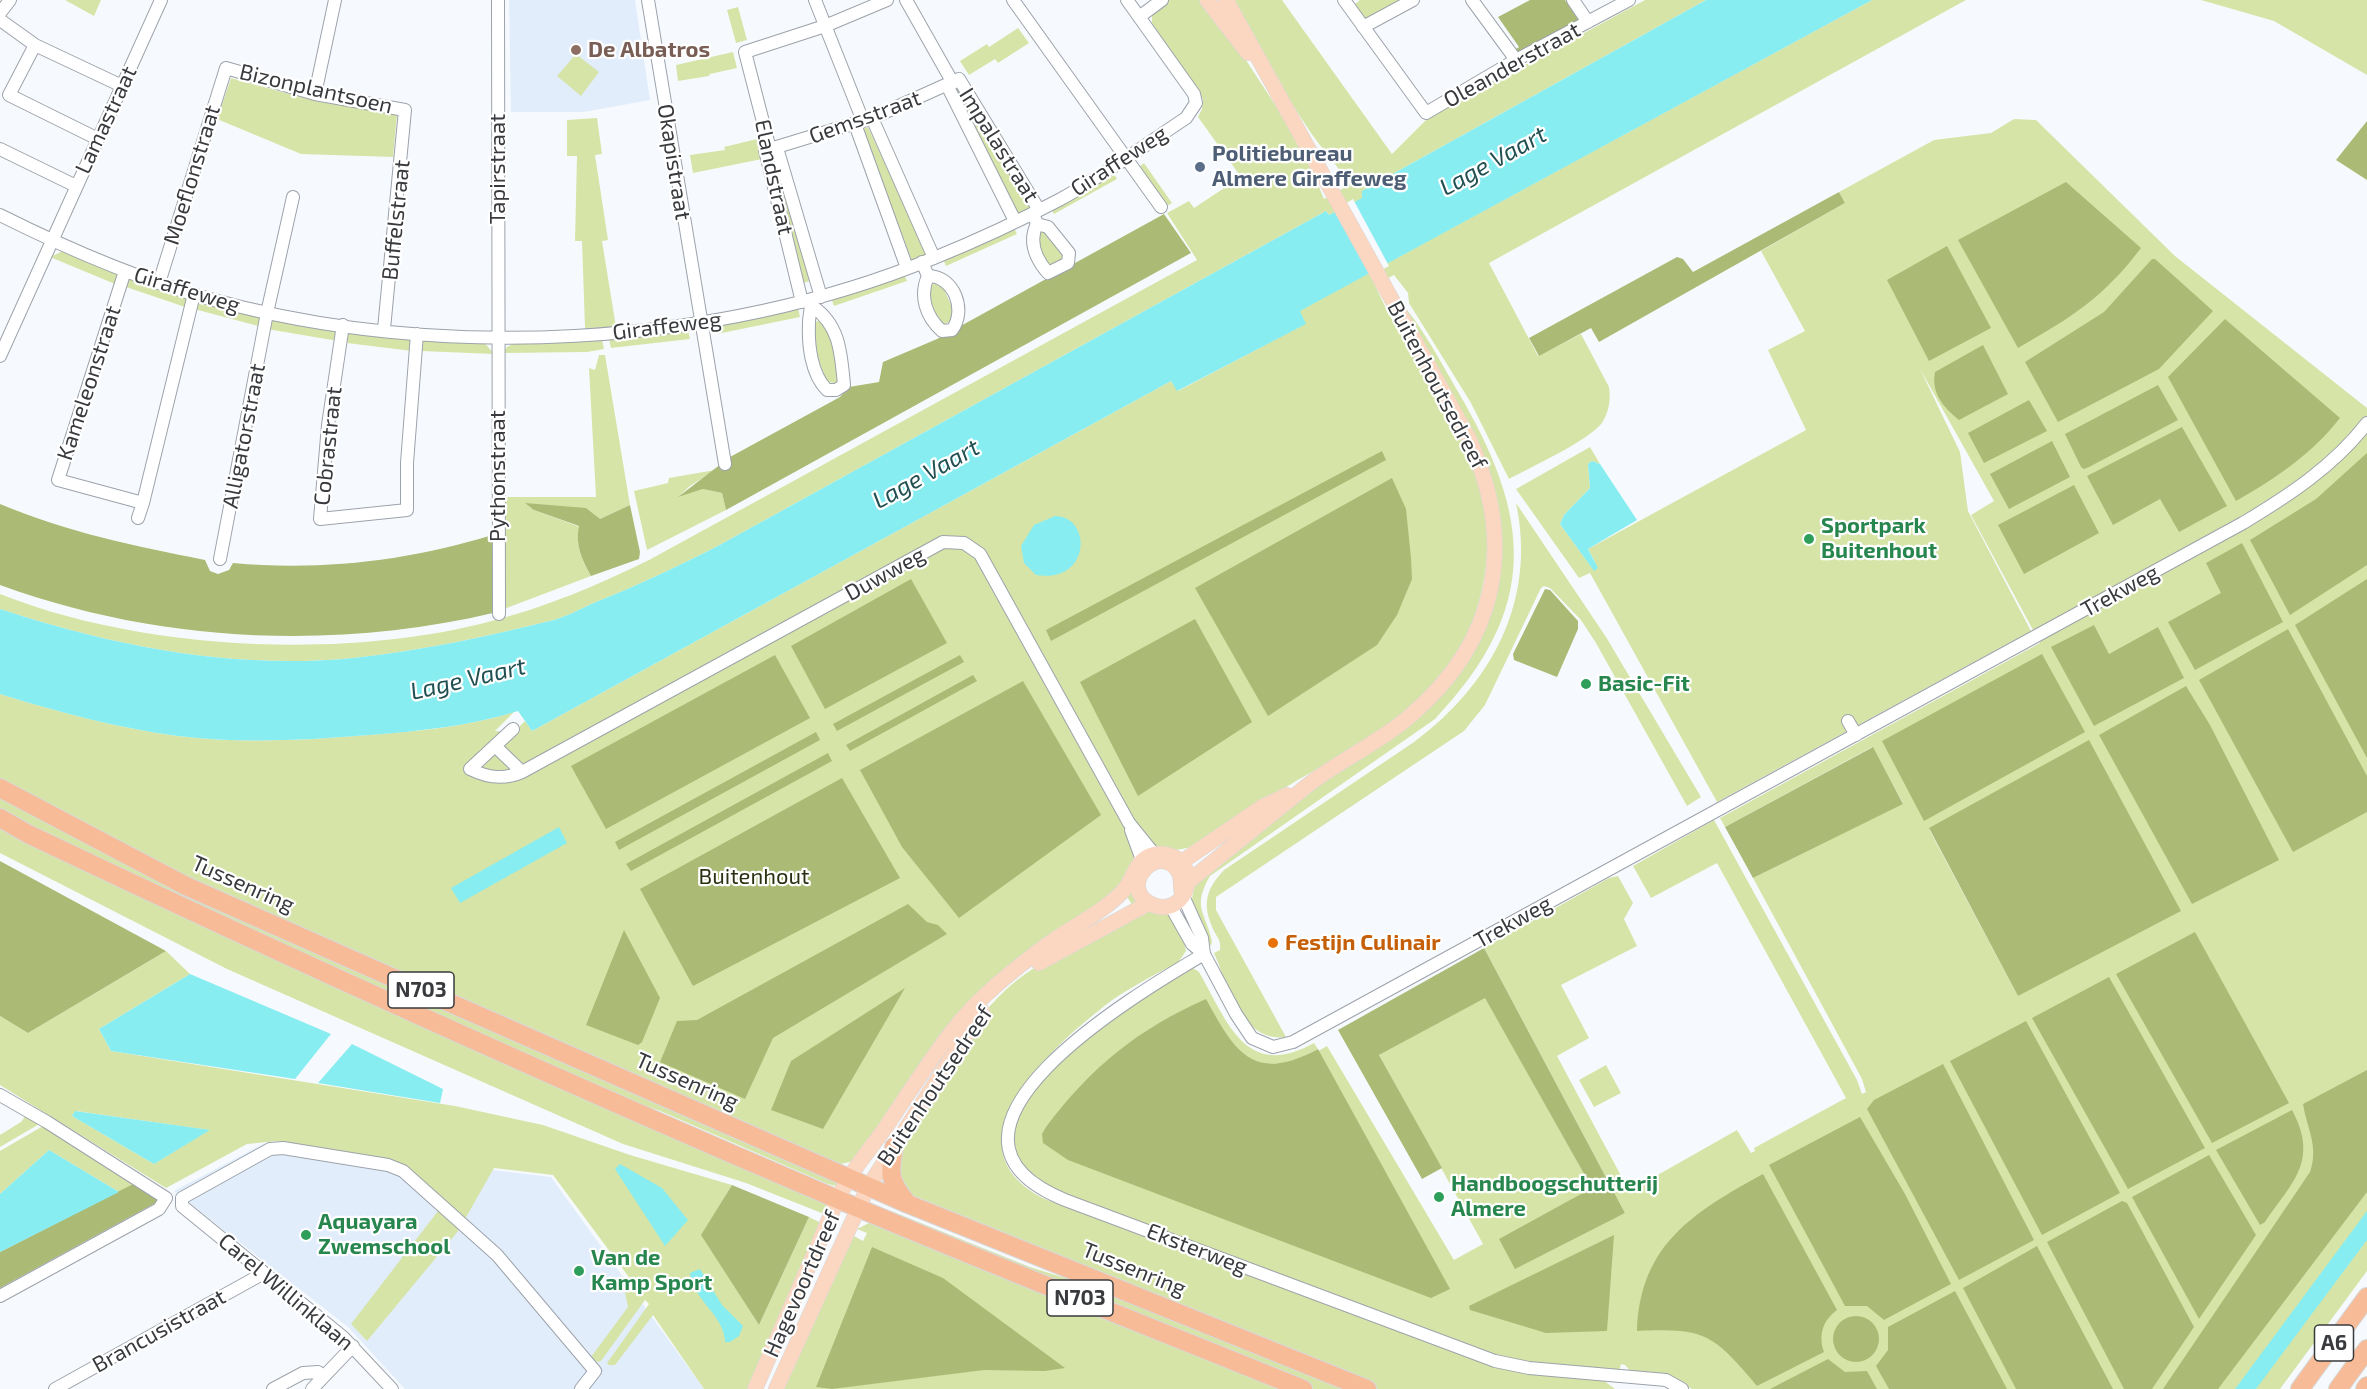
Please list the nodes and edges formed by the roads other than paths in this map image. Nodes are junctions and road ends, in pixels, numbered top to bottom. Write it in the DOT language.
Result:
graph roads {
  1 [pos="10,0"];
  2 [pos="161,0"];
  3 [pos="335,0"];
  4 [pos="498,0"];
  5 [pos="648,0"];
  6 [pos="815,0"];
  7 [pos="888,0"];
  8 [pos="906,0"];
  9 [pos="1013,0"];
  10 [pos="1162,0"];
  11 [pos="1208,0"];
  12 [pos="1226,0"];
  13 [pos="1413,0"];
  14 [pos="1472,0"];
  15 [pos="1573,0"];
  16 [pos="1629,0"];
  17 [pos="1133,2"];
  18 [pos="1350,2"];
  19 [pos="0,13"];
  20 [pos="1139,17"];
  21 [pos="0,20"];
  22 [pos="1588,22"];
  23 [pos="825,26"];
  24 [pos="1363,27"];
  25 [pos="34,45"];
  26 [pos="1516,60"];
  27 [pos="226,68"];
  28 [pos="1269,79"];
  29 [pos="953,82"];
  30 [pos="122,86"];
  31 [pos="315,94"];
  32 [pos="405,110"];
  33 [pos="863,121"];
  34 [pos="98,139"];
  35 [pos="774,148"];
  36 [pos="0,149"];
  37 [pos="1127,157"];
  38 [pos="76,186"];
  39 [pos="293,197"];
  40 [pos="1161,207"];
  41 [pos="0,215"];
  42 [pos="1036,216"];
  43 [pos="1015,221"];
  44 [pos="51,240"];
  45 [pos="928,260"];
  46 [pos="907,268"];
  47 [pos="125,271"];
  48 [pos="928,276"];
  49 [pos="159,283"];
  50 [pos="194,294"];
  51 [pos="811,301"];
  52 [pos="267,313"];
  53 [pos="701,323"];
  54 [pos="343,325"];
  55 [pos="384,329"];
  56 [pos="5,332"];
  57 [pos="417,333"];
  58 [pos="499,338"];
  59 [pos="0,356"];
  60 [pos="2367,423"];
  61 [pos="725,464"];
  62 [pos="143,503"];
  63 [pos="138,518"];
  64 [pos="220,559"];
  65 [pos="498,614"];
  66 [pos="1848,721"];
  67 [pos="513,729"];
  68 [pos="1856,735"];
  69 [pos="495,746"];
  70 [pos="522,772"];
  71 [pos="1309,785"];
  72 [pos="0,788"];
  73 [pos="0,818"];
  74 [pos="1174,861"];
  75 [pos="1142,869"];
  76 [pos="1180,895"];
  77 [pos="1149,903"];
  78 [pos="1204,954"];
  79 [pos="1010,979"];
  80 [pos="995,992"];
  81 [pos="0,1095"];
  82 [pos="894,1147"];
  83 [pos="849,1178"];
  84 [pos="868,1187"];
  85 [pos="839,1200"];
  86 [pos="908,1204"];
  87 [pos="857,1208"];
  88 [pos="264,1273"];
  89 [pos="0,1296"];
  90 [pos="2367,1297"];
  91 [pos="353,1347"];
  92 [pos="2367,1349"];
  93 [pos="324,1376"];
  94 [pos="55,1389"];
  95 [pos="273,1389"];
  96 [pos="312,1389"];
  97 [pos="392,1389"];
  98 [pos="581,1389"];
  99 [pos="755,1389"];
  100 [pos="776,1389"];
  101 [pos="1303,1389"];
  102 [pos="1367,1389"];
  103 [pos="1682,1389"];
  104 [pos="2300,1389"];
  105 [pos="2338,1389"];
  1 -- 19 [label="street"];
  2 -- 30 [label="street, Lamastraat"];
  3 -- 31 [label="street"];
  4 -- 58 [label="street, Tapirstraat"];
  5 -- 53 [label="street, Okapistraat"];
  6 -- 23 [label="street"];
  7 -- 23 [label="street"];
  8 -- 29 [label="street, Impalastraat"];
  9 -- 37 [label="street"];
  10 -- 20 [label="street"];
  11 -- 28 [label="main road, Buitenhoutsedreef"];
  12 -- 28 [label="main road, Buitenhoutsedreef"];
  13 -- 24 [label="street"];
  14 -- 26 [label="street"];
  15 -- 22 [label="street"];
  16 -- 22 [label="street, Oleanderstraat"];
  17 -- 20 [label="street"];
  18 -- 24 [label="street"];
  20 -- 37 [label="street, Giraffeweg"];
  21 -- 25 [label="street"];
  22 -- 26 [label="street, Oleanderstraat"];
  23 -- 33 [label="street"];
  23 -- 35 [label="street, Elandstraat"];
  24 -- 26 [label="street, Oleanderstraat"];
  25 -- 30 [label="street"];
  25 -- 34 [label="street"];
  27 -- 31 [label="street, Bizonplantsoen"];
  27 -- 49 [label="street, Moeflonstraat"];
  28 -- 71 [label="main road, Buitenhoutsedreef"];
  29 -- 33 [label="street, Gemsstraat"];
  29 -- 42 [label="street, Impalastraat"];
  29 -- 43 [label="street, Impalastraat"];
  30 -- 34 [label="street, Lamastraat"];
  31 -- 32 [label="street, Bizonplantsoen"];
  32 -- 55 [label="street, Buffelstraat"];
  33 -- 35 [label="street, Gemsstraat"];
  33 -- 45 [label="street"];
  33 -- 46 [label="street"];
  34 -- 38 [label="street, Lamastraat"];
  35 -- 51 [label="street, Elandstraat"];
  35 -- 51 [label="street, Elandstraat"];
  36 -- 38 [label="street"];
  37 -- 40 [label="street"];
  37 -- 42 [label="street, Giraffeweg"];
  38 -- 44 [label="street, Lamastraat"];
  39 -- 52 [label="street, Alligatorstraat"];
  41 -- 44 [label="street, Giraffeweg"];
  42 -- 43 [label="street, Giraffeweg"];
  43 -- 45 [label="street, Giraffeweg"];
  44 -- 47 [label="street, Giraffeweg"];
  44 -- 56 [label="street, Lamastraat"];
  45 -- 46 [label="street, Giraffeweg"];
  45 -- 48 [label="street"];
  46 -- 51 [label="street, Giraffeweg"];
  47 -- 49 [label="street, Giraffeweg"];
  47 -- 62 [label="street, Kameleonstraat"];
  49 -- 50 [label="street, Giraffeweg"];
  50 -- 52 [label="street, Giraffeweg"];
  50 -- 62 [label="street"];
  51 -- 51 [label="street"];
  51 -- 53 [label="street, Giraffeweg"];
  52 -- 54 [label="street, Giraffeweg"];
  52 -- 64 [label="street, Alligatorstraat"];
  53 -- 58 [label="street, Giraffeweg"];
  53 -- 61 [label="street, Okapistraat"];
  54 -- 55 [label="street, Giraffeweg"];
  54 -- 57 [label="street, Cobrastraat"];
  55 -- 57 [label="street, Giraffeweg"];
  56 -- 59 [label="street, Lamastraat"];
  57 -- 58 [label="street, Giraffeweg"];
  58 -- 65 [label="street, Pythonstraat"];
  60 -- 68 [label="street, Trekweg"];
  62 -- 63 [label="street"];
  66 -- 68 [label="street"];
  67 -- 69 [label="street, Duwweg"];
  68 -- 78 [label="street, Trekweg"];
  69 -- 70 [label="street"];
  69 -- 70 [label="street, Duwweg"];
  70 -- 75 [label="street, Duwweg"];
  71 -- 74 [label="main road, Buitenhoutsedreef"];
  71 -- 76 [label="main road, Buitenhoutsedreef"];
  72 -- 83 [label="highway, Tussenring / N703"];
  73 -- 85 [label="highway, Tussenring / N703"];
  74 -- 75 [label="main road"];
  74 -- 76 [label="main road"];
  75 -- 77 [label="main road"];
  75 -- 79 [label="main road, Buitenhoutsedreef"];
  76 -- 77 [label="main road"];
  76 -- 78 [label="street, Trekweg"];
  77 -- 79 [label="main road, Buitenhoutsedreef"];
  78 -- 103 [label="street, Eksterweg"];
  79 -- 80 [label="main road, Buitenhoutsedreef"];
  80 -- 82 [label="main road, Buitenhoutsedreef"];
  80 -- 83 [label="main road, Buitenhoutsedreef"];
  81 -- 89 [label="street"];
  82 -- 84 [label="main road, Buitenhoutsedreef"];
  82 -- 86 [label="highway"];
  83 -- 84 [label="highway, Tussenring / N703"];
  83 -- 85 [label="main road, Hagevoortdreef"];
  84 -- 86 [label="highway, Tussenring / N703"];
  84 -- 87 [label="main road, Buitenhoutsedreef"];
  85 -- 87 [label="highway, Tussenring / N703"];
  85 -- 99 [label="main road, Hagevoortdreef"];
  86 -- 102 [label="highway, Tussenring / N703"];
  87 -- 100 [label="main road, Hagevoortdreef"];
  87 -- 101 [label="highway, Tussenring / N703"];
  88 -- 91 [label="street, Carel Willinklaan"];
  88 -- 94 [label="street, Brancusistraat"];
  88 -- 98 [label="street, Carel Willinklaan"];
  90 -- 104 [label="highway, A6"];
  91 -- 93 [label="street"];
  91 -- 97 [label="street, Carel Willinklaan"];
  92 -- 105 [label="highway, A6"];
  93 -- 95 [label="street"];
  93 -- 96 [label="street"];
}
